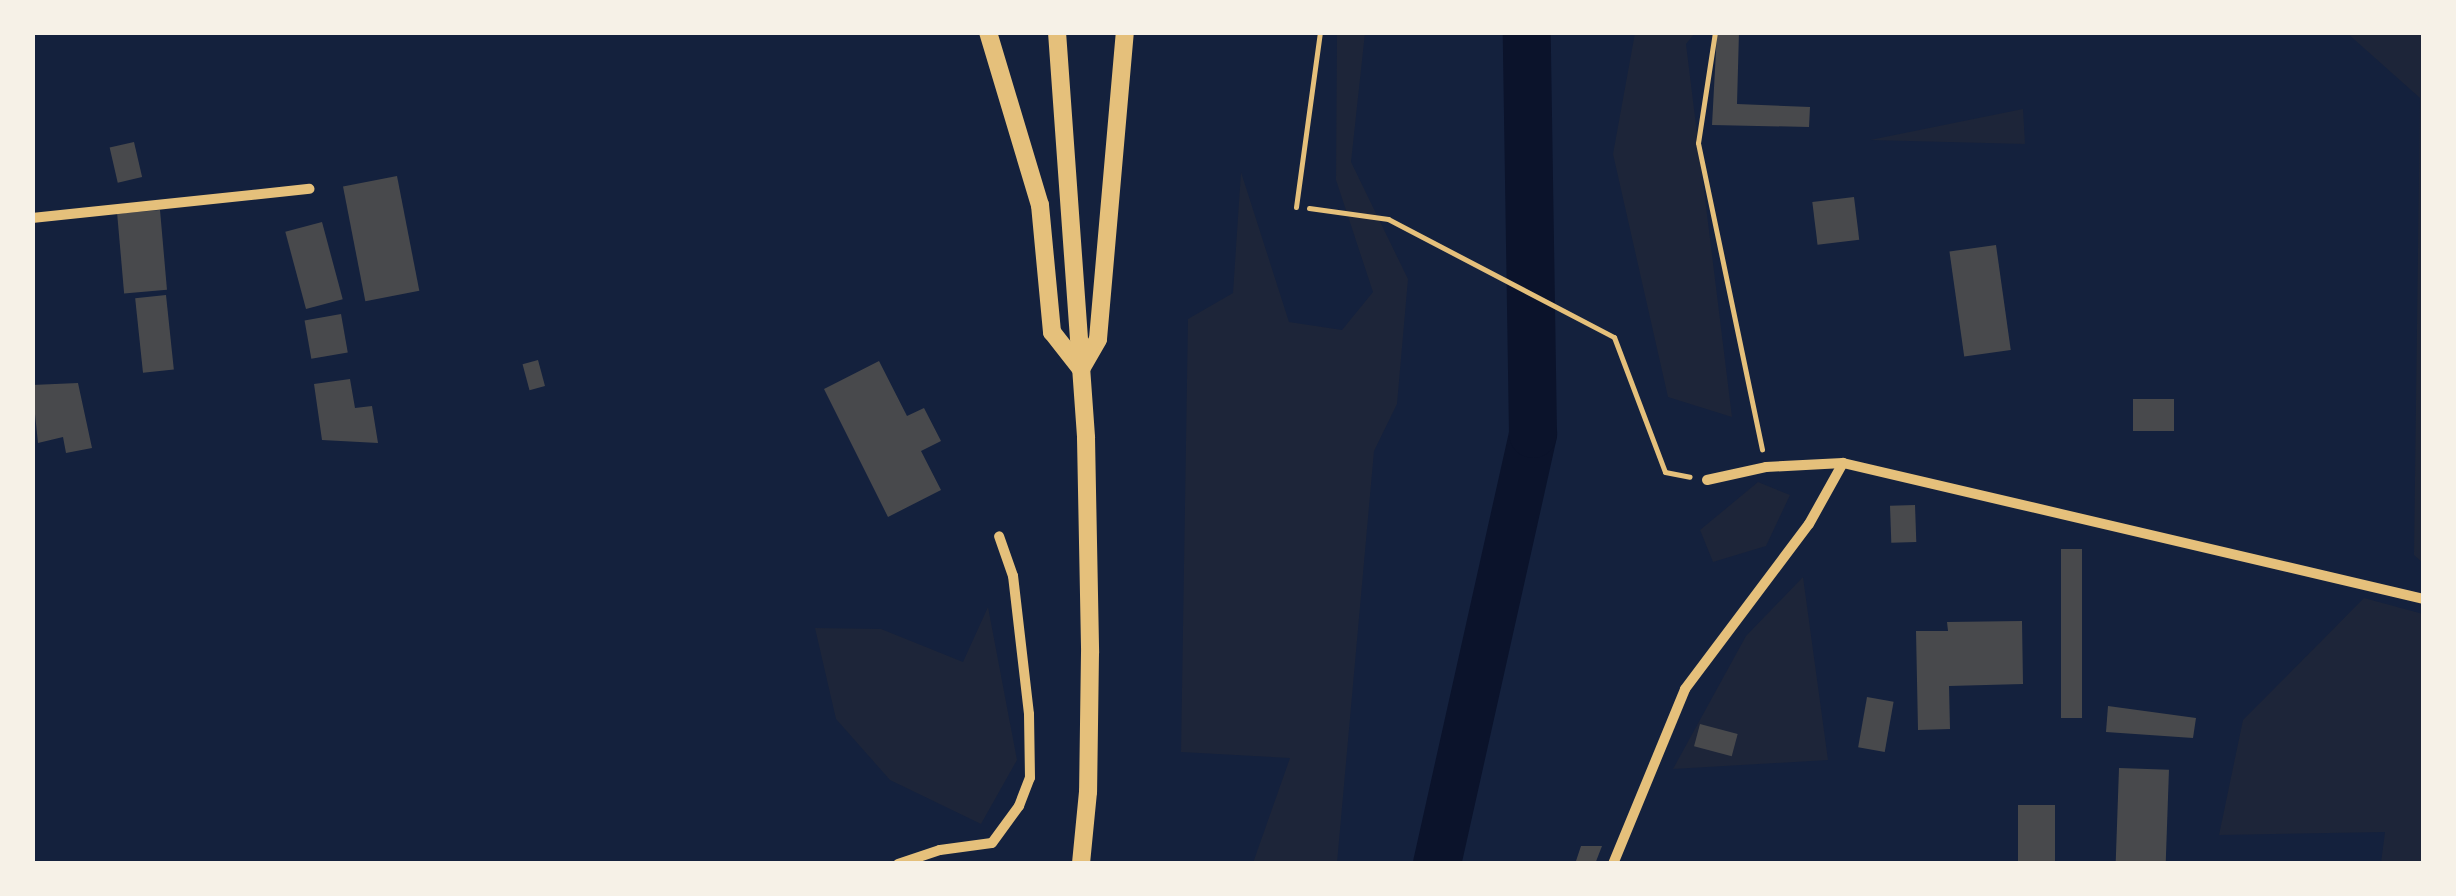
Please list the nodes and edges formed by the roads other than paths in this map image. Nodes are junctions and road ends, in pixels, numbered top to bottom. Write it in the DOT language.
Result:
graph roads {
  1 [pos="988,32"];
  2 [pos="1057,32"];
  3 [pos="1125,32"];
  4 [pos="1320,32"];
  5 [pos="309,189"];
  6 [pos="1296,207"];
  7 [pos="32,218"];
  8 [pos="1081,369"];
  9 [pos="1843,464"];
  10 [pos="1707,480"];
  11 [pos="1000,536"];
  12 [pos="2424,600"];
  13 [pos="898,864"];
  14 [pos="1080,864"];
  15 [pos="1613,864"];
  1 -- 8 [label="highway"];
  2 -- 8 [label="highway"];
  3 -- 8 [label="highway"];
  4 -- 6 [label="lane"];
  5 -- 7 [label="street"];
  8 -- 14 [label="highway"];
  9 -- 10 [label="street"];
  9 -- 12 [label="street"];
  9 -- 15 [label="street"];
  11 -- 13 [label="street"];
}
